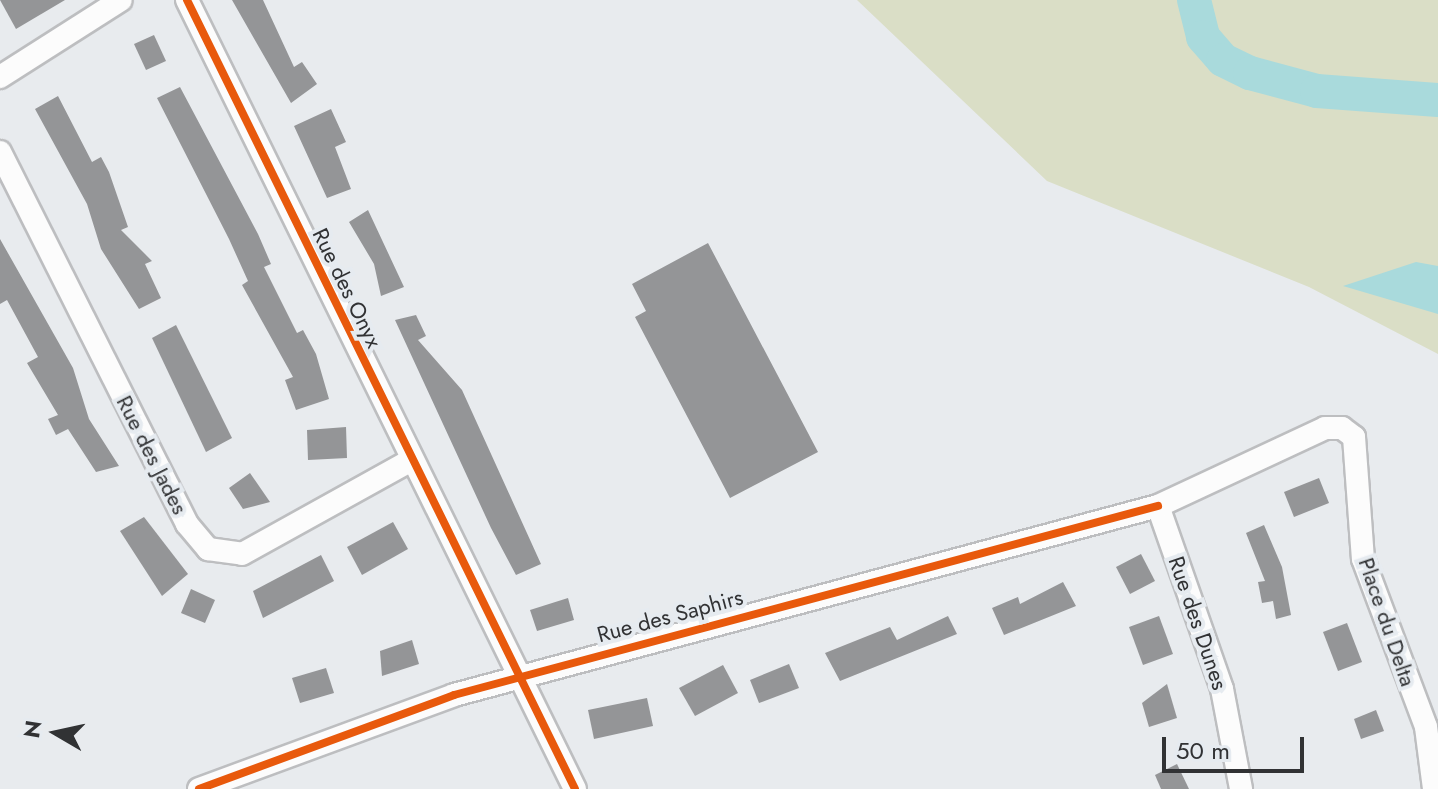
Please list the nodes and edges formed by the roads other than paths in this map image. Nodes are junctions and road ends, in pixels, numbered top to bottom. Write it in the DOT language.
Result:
graph roads {
  1 [pos="121,0"];
  2 [pos="187,0"];
  3 [pos="0,77"];
  4 [pos="0,152"];
  5 [pos="1325,428"];
  6 [pos="410,461"];
  7 [pos="1158,506"];
  8 [pos="516,678"];
  9 [pos="199,789"];
  10 [pos="575,789"];
  11 [pos="1241,789"];
  12 [pos="1434,789"];
  1 -- 3 [label="street"];
  2 -- 6 [label="street, Rue des Onyx"];
  4 -- 6 [label="street, Rue des Jades"];
  5 -- 7 [label="street, Rue des Saphirs"];
  5 -- 12 [label="street, Place du Delta"];
  6 -- 8 [label="street, Rue des Onyx"];
  7 -- 8 [label="street, Rue des Saphirs"];
  7 -- 11 [label="street, Rue des Dunes"];
  8 -- 9 [label="street, Rue des Saphirs"];
  8 -- 10 [label="street, Rue des Onyx"];
}
